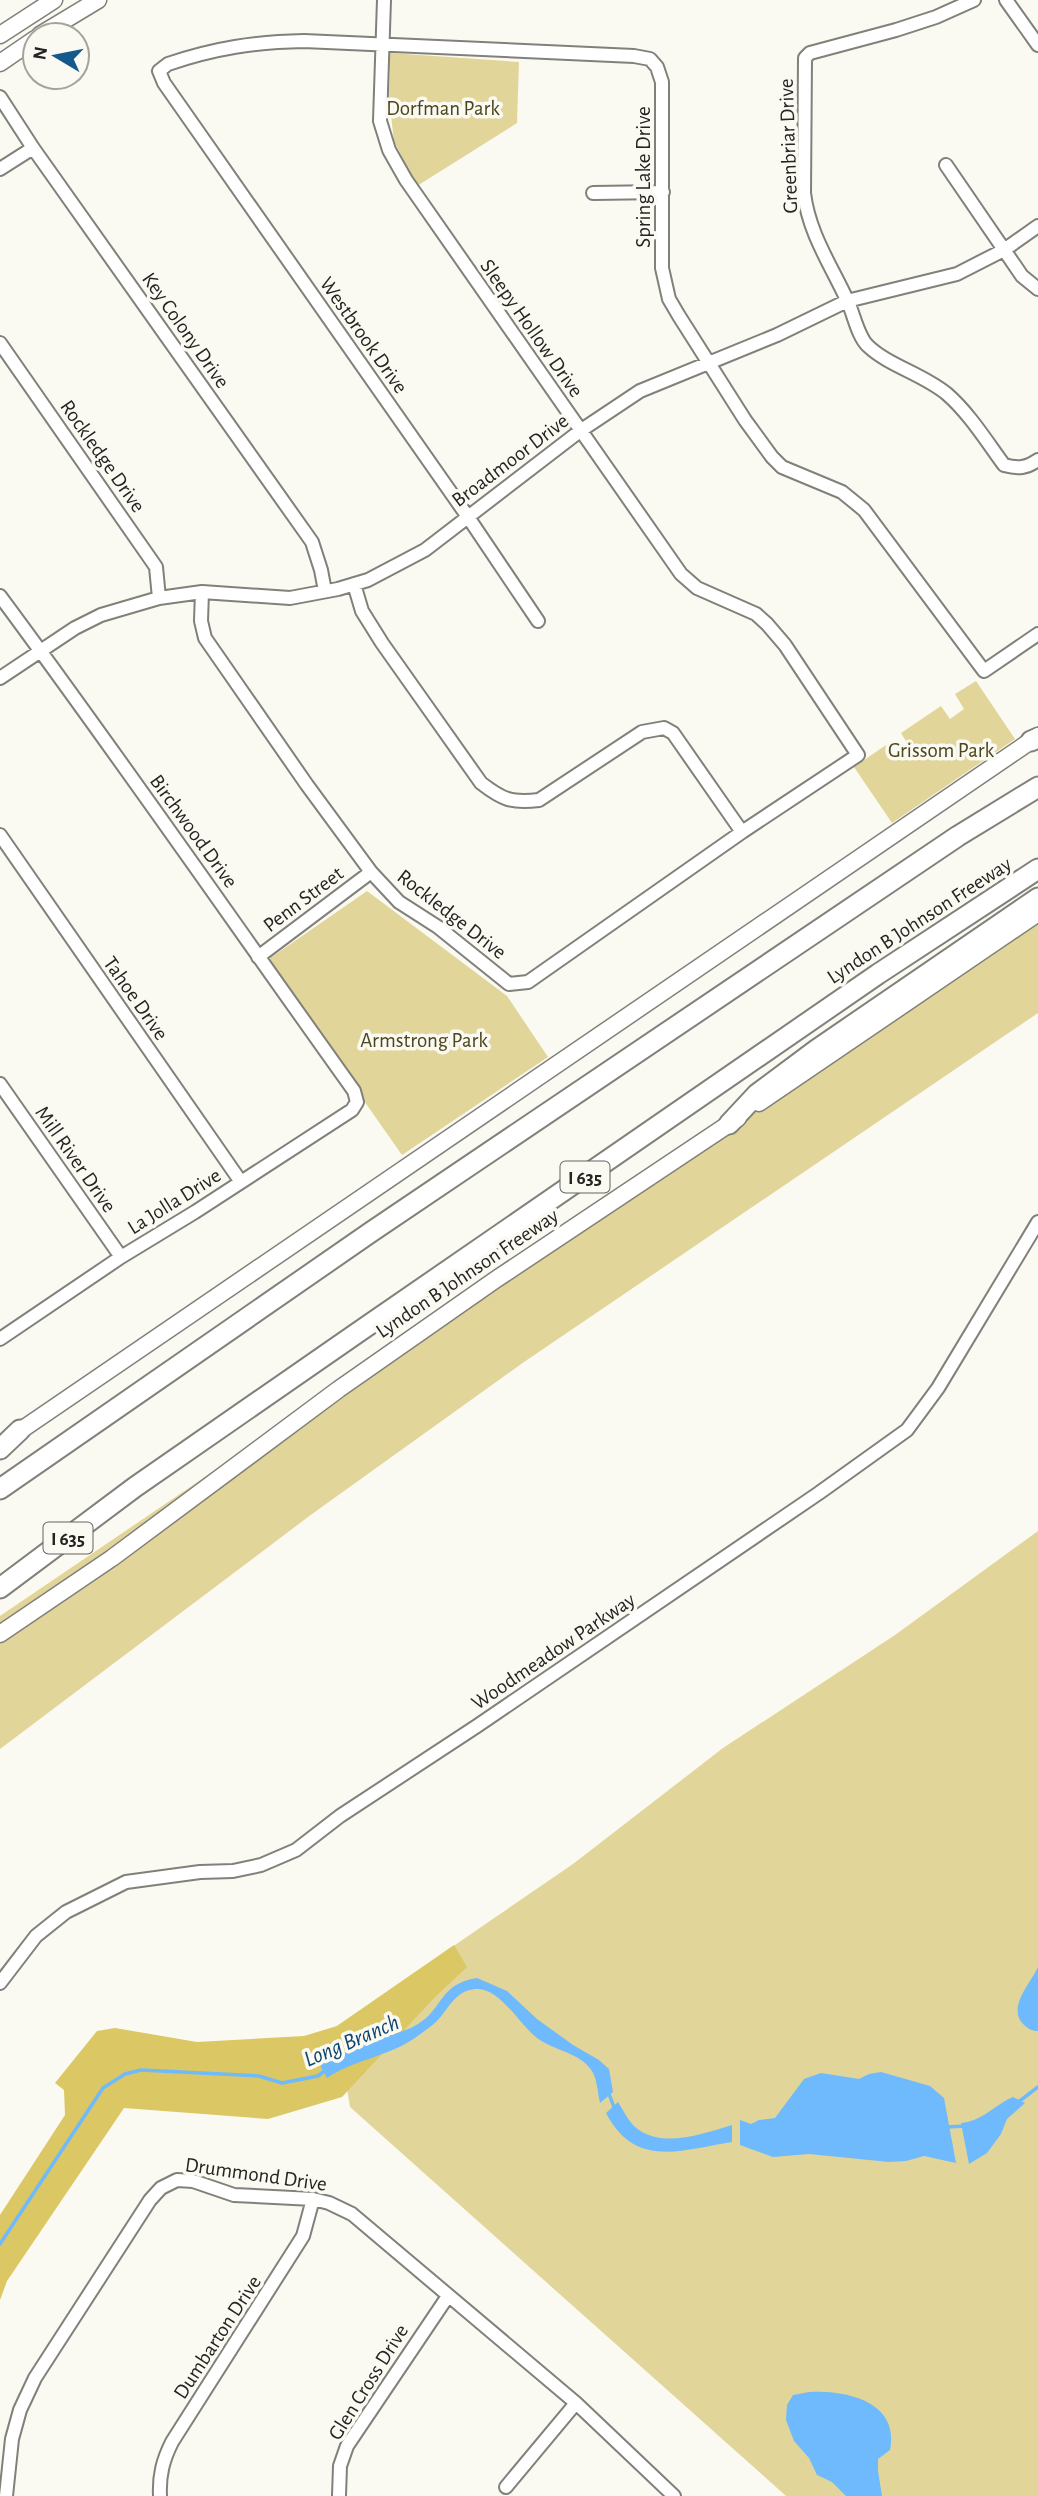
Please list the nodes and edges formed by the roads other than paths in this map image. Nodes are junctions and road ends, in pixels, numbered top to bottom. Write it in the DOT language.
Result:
graph roads {
  1 [pos="54,0"];
  2 [pos="98,0"];
  3 [pos="384,0"];
  4 [pos="974,0"];
  5 [pos="1006,0"];
  6 [pos="63,21"];
  7 [pos="0,35"];
  8 [pos="1038,45"];
  9 [pos="382,46"];
  10 [pos="21,49"];
  11 [pos="0,63"];
  12 [pos="159,71"];
  13 [pos="0,97"];
  14 [pos="33,148"];
  15 [pos="946,165"];
  16 [pos="0,169"];
  17 [pos="663,192"];
  18 [pos="593,193"];
  19 [pos="1038,226"];
  20 [pos="1004,250"];
  21 [pos="1038,289"];
  22 [pos="848,301"];
  23 [pos="0,342"];
  24 [pos="708,363"];
  25 [pos="580,430"];
  26 [pos="1038,460"];
  27 [pos="468,517"];
  28 [pos="354,584"];
  29 [pos="202,592"];
  30 [pos="325,592"];
  31 [pos="0,596"];
  32 [pos="159,597"];
  33 [pos="538,621"];
  34 [pos="1038,634"];
  35 [pos="41,651"];
  36 [pos="0,678"];
  37 [pos="1036,738"];
  38 [pos="858,755"];
  39 [pos="1038,787"];
  40 [pos="742,832"];
  41 [pos="0,835"];
  42 [pos="1038,869"];
  43 [pos="371,872"];
  44 [pos="1038,898"];
  45 [pos="1038,913"];
  46 [pos="258,957"];
  47 [pos="0,1084"];
  48 [pos="354,1091"];
  49 [pos="729,1124"];
  50 [pos="241,1182"];
  51 [pos="1038,1222"];
  52 [pos="121,1257"];
  53 [pos="1,1336"];
  54 [pos="20,1430"];
  55 [pos="0,1444"];
  56 [pos="0,1449"];
  57 [pos="0,1489"];
  58 [pos="0,1588"];
  59 [pos="0,1634"];
  60 [pos="0,1983"];
  61 [pos="313,2199"];
  62 [pos="448,2296"];
  63 [pos="576,2403"];
  64 [pos="506,2487"];
  65 [pos="6,2496"];
  66 [pos="160,2496"];
  67 [pos="339,2496"];
  68 [pos="674,2496"];
  1 -- 7 [label="main road"];
  2 -- 6 [label="main road"];
  3 -- 9 [label="street, Sleepy Hollow Drive"];
  4 -- 22 [label="street, Greenbriar Drive"];
  5 -- 8 [label="street"];
  9 -- 12 [label="street, Spring Lake Drive"];
  9 -- 17 [label="street, Spring Lake Drive"];
  9 -- 25 [label="street, Sleepy Hollow Drive"];
  10 -- 11 [label="main road"];
  12 -- 27 [label="street, Westbrook Drive"];
  13 -- 14 [label="street, Key Colony Drive"];
  14 -- 16 [label="street"];
  14 -- 30 [label="street, Key Colony Drive"];
  15 -- 20 [label="street"];
  17 -- 18 [label="street"];
  17 -- 24 [label="street, Spring Lake Drive"];
  19 -- 20 [label="street, Broadmoor Drive"];
  20 -- 21 [label="street"];
  20 -- 22 [label="street, Broadmoor Drive"];
  22 -- 24 [label="street, Broadmoor Drive"];
  22 -- 26 [label="street, Greenbriar Drive"];
  23 -- 32 [label="street, Rockledge Drive"];
  24 -- 25 [label="street, Broadmoor Drive"];
  24 -- 34 [label="street, Spring Lake Drive"];
  25 -- 27 [label="street, Broadmoor Drive"];
  25 -- 38 [label="street, Sleepy Hollow Drive"];
  27 -- 28 [label="street, Broadmoor Drive"];
  27 -- 33 [label="street, Westbrook Drive"];
  28 -- 30 [label="street, Broadmoor Drive"];
  28 -- 40 [label="street"];
  29 -- 30 [label="street, Broadmoor Drive"];
  29 -- 32 [label="street, Broadmoor Drive"];
  29 -- 43 [label="street, Rockledge Drive"];
  31 -- 35 [label="street, Birchwood Drive"];
  32 -- 35 [label="street, Broadmoor Drive"];
  35 -- 36 [label="street, Broadmoor Drive"];
  35 -- 46 [label="street, Birchwood Drive"];
  37 -- 54 [label="main road"];
  38 -- 40 [label="street, Rockledge Drive"];
  39 -- 57 [label="highway"];
  40 -- 43 [label="street, Rockledge Drive"];
  41 -- 50 [label="street, Tahoe Drive"];
  42 -- 58 [label="highway, Lyndon B Johnson Freeway / I 635"];
  43 -- 46 [label="street, Penn Street"];
  44 -- 49 [label="highway"];
  45 -- 49 [label="main road, Lyndon B Johnson Freeway"];
  46 -- 48 [label="street, Birchwood Drive"];
  47 -- 52 [label="street, Mill River Drive"];
  48 -- 50 [label="street, La Jolla Drive"];
  49 -- 59 [label="main road, Lyndon B Johnson Freeway"];
  50 -- 52 [label="street, La Jolla Drive"];
  51 -- 60 [label="street, Woodmeadow Parkway"];
  52 -- 53 [label="street, La Jolla Drive"];
  54 -- 55 [label="main road"];
  54 -- 56 [label="highway"];
  61 -- 62 [label="street, Drummond Drive"];
  61 -- 65 [label="street, Drummond Drive"];
  61 -- 66 [label="street, Dumbarton Drive"];
  62 -- 63 [label="street, Drummond Drive"];
  62 -- 67 [label="street, Glen Cross Drive"];
  63 -- 64 [label="street"];
  63 -- 68 [label="street, Drummond Drive"];
}
